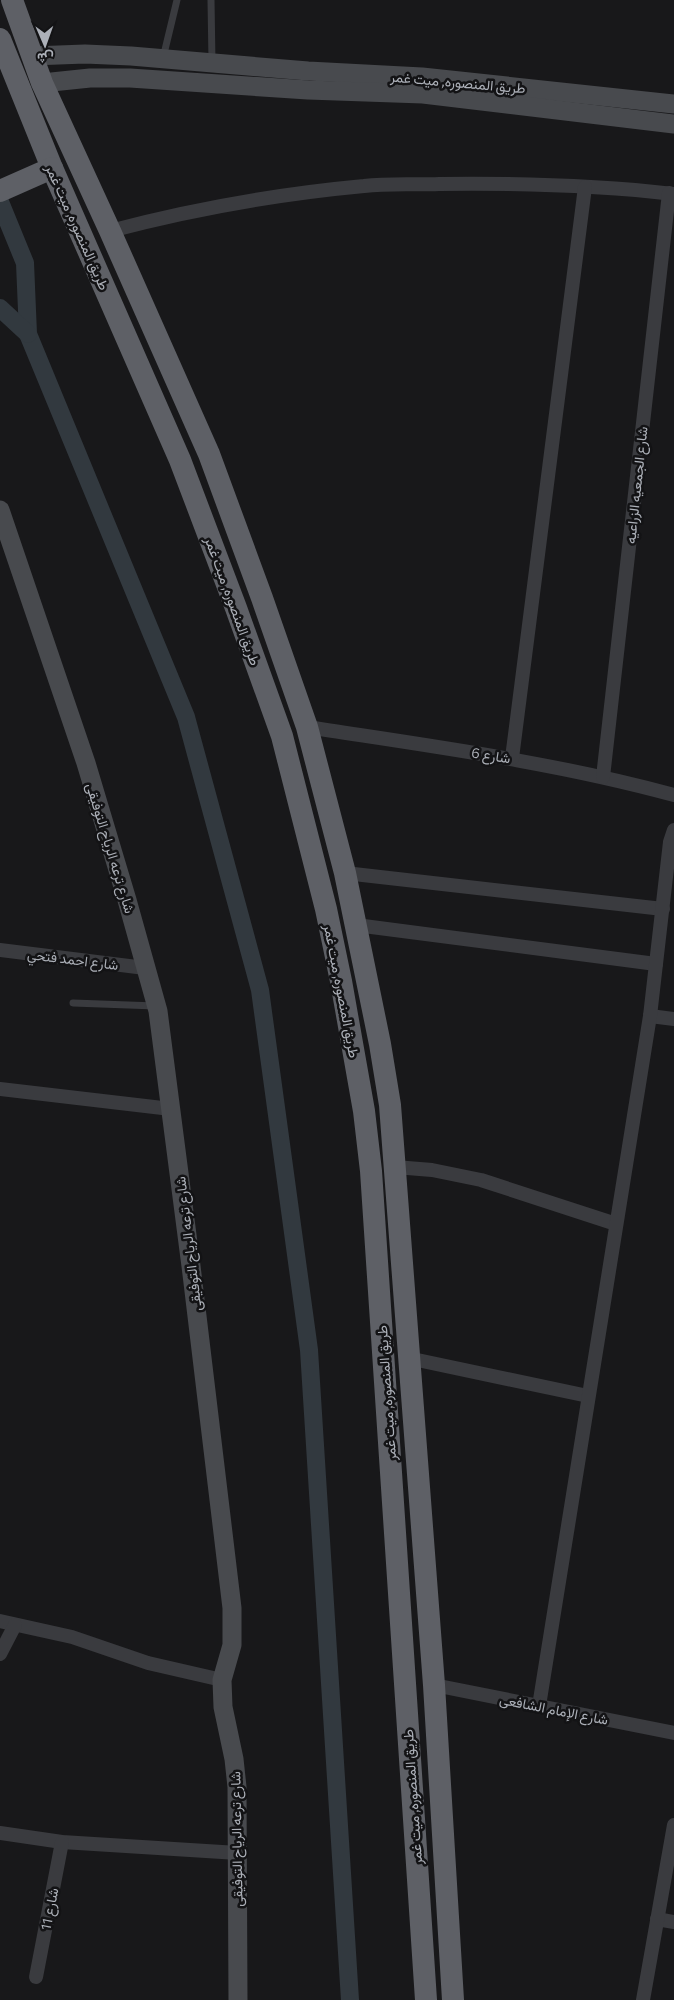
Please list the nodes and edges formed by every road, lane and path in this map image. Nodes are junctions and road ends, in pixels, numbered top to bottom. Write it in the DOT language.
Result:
graph roads {
  1 [pos="12,0"];
  2 [pos="177,0"];
  3 [pos="211,0"];
  4 [pos="0,39"];
  5 [pos="85,54"];
  6 [pos="32,56"];
  7 [pos="163,60"];
  8 [pos="212,62"];
  9 [pos="90,78"];
  10 [pos="42,83"];
  11 [pos="674,104"];
  12 [pos="674,124"];
  13 [pos="52,168"];
  14 [pos="8,187"];
  15 [pos="585,187"];
  16 [pos="672,194"];
  17 [pos="110,231"];
  18 [pos="0,510"];
  19 [pos="307,727"];
  20 [pos="282,736"];
  21 [pos="512,758"];
  22 [pos="603,777"];
  23 [pos="674,795"];
  24 [pos="674,830"];
  25 [pos="345,873"];
  26 [pos="663,909"];
  27 [pos="356,925"];
  28 [pos="0,950"];
  29 [pos="656,964"];
  30 [pos="145,968"];
  31 [pos="73,1003"];
  32 [pos="156,1006"];
  33 [pos="650,1016"];
  34 [pos="674,1019"];
  35 [pos="0,1089"];
  36 [pos="171,1109"];
  37 [pos="395,1167"];
  38 [pos="616,1224"];
  39 [pos="408,1358"];
  40 [pos="588,1396"];
  41 [pos="0,1621"];
  42 [pos="15,1625"];
  43 [pos="0,1654"];
  44 [pos="222,1680"];
  45 [pos="434,1684"];
  46 [pos="539,1706"];
  47 [pos="674,1733"];
  48 [pos="674,1826"];
  49 [pos="0,1833"];
  50 [pos="62,1842"];
  51 [pos="238,1853"];
  52 [pos="657,1919"];
  53 [pos="674,1922"];
  54 [pos="36,1977"];
  55 [pos="238,2000"];
  56 [pos="426,2000"];
  57 [pos="453,2000"];
  58 [pos="643,2000"];
  1 -- 6 [label="highway, طريق المنصوره, ميت غمر"];
  2 -- 7 [label="lane"];
  3 -- 8 [label="lane"];
  4 -- 13 [label="highway, طريق المنصوره, ميت غمر"];
  5 -- 6 [label="main road, طريق المنصوره, ميت غمر"];
  5 -- 7 [label="main road, طريق المنصوره, ميت غمر"];
  5 -- 9 [label="main road"];
  6 -- 10 [label="highway, طريق المنصوره, ميت غمر"];
  7 -- 8 [label="main road, طريق المنصوره, ميت غمر"];
  8 -- 11 [label="main road, طريق المنصوره, ميت غمر"];
  9 -- 10 [label="main road, طريق المنصوره, ميت غمر"];
  9 -- 12 [label="main road, طريق المنصوره, ميت غمر"];
  10 -- 17 [label="highway, طريق المنصوره, ميت غمر"];
  13 -- 14 [label="highway"];
  13 -- 20 [label="highway, طريق المنصوره, ميت غمر"];
  15 -- 16 [label="street"];
  15 -- 17 [label="street"];
  15 -- 21 [label="street"];
  16 -- 22 [label="street, شارع الجمعيه الزراعيه"];
  17 -- 19 [label="highway, طريق المنصوره, ميت غمر"];
  18 -- 30 [label="main road, شارع ترعه الرياح التوفيقى"];
  19 -- 20 [label="highway"];
  19 -- 21 [label="street, شارع 6"];
  19 -- 25 [label="highway, طريق المنصوره, ميت غمر"];
  20 -- 56 [label="highway, طريق المنصوره, ميت غمر"];
  21 -- 22 [label="street, شارع 6"];
  22 -- 23 [label="street, شارع 6"];
  24 -- 26 [label="street"];
  25 -- 26 [label="street"];
  25 -- 27 [label="highway, طريق المنصوره, ميت غمر"];
  26 -- 29 [label="street"];
  27 -- 29 [label="street"];
  27 -- 37 [label="highway, طريق المنصوره, ميت غمر"];
  28 -- 30 [label="street, شارع احمد فتحي"];
  29 -- 33 [label="street"];
  30 -- 32 [label="main road, شارع ترعه الرياح التوفيقى"];
  31 -- 32 [label="lane"];
  32 -- 36 [label="main road, شارع ترعه الرياح التوفيقى"];
  33 -- 34 [label="street"];
  33 -- 38 [label="street"];
  35 -- 36 [label="street"];
  36 -- 44 [label="main road, شارع ترعه الرياح التوفيقى"];
  37 -- 38 [label="street"];
  37 -- 39 [label="highway, طريق المنصوره, ميت غمر"];
  38 -- 40 [label="street"];
  39 -- 40 [label="street"];
  39 -- 45 [label="highway, طريق المنصوره, ميت غمر"];
  40 -- 46 [label="street"];
  41 -- 42 [label="street"];
  42 -- 43 [label="street"];
  42 -- 44 [label="street"];
  44 -- 51 [label="main road, شارع ترعه الرياح التوفيقى"];
  45 -- 46 [label="street, شارع الإمام الشافعى"];
  45 -- 57 [label="highway, طريق المنصوره, ميت غمر"];
  46 -- 47 [label="street, شارع الإمام الشافعى"];
  48 -- 52 [label="street"];
  49 -- 50 [label="street"];
  50 -- 51 [label="street"];
  50 -- 54 [label="street, شارع 11"];
  51 -- 55 [label="main road, شارع ترعه الرياح التوفيقى"];
  52 -- 53 [label="street"];
  52 -- 58 [label="street"];
}
